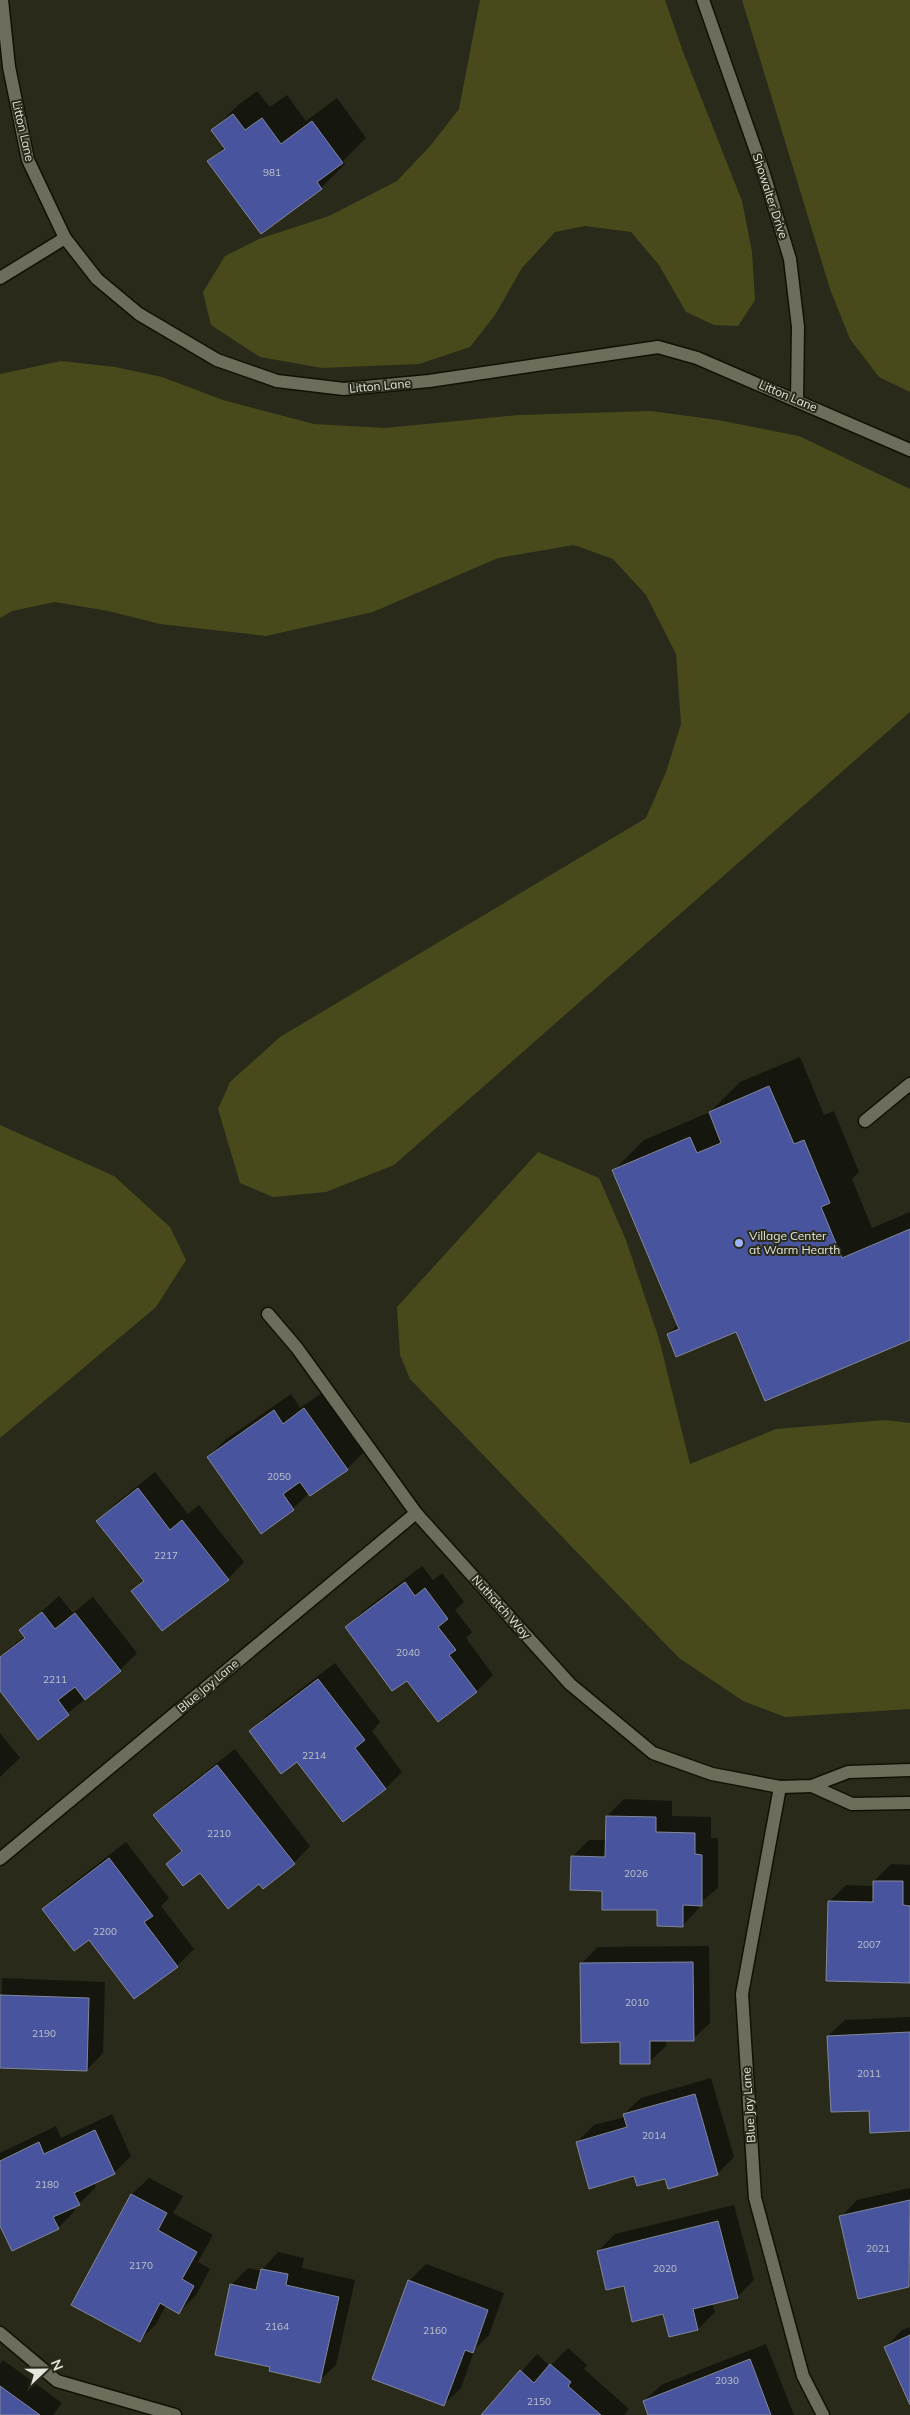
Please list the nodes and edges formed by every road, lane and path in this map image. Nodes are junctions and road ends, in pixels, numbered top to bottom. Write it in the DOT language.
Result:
graph roads {
  1 [pos="2,0"];
  2 [pos="703,0"];
  3 [pos="65,238"];
  4 [pos="0,278"];
  5 [pos="797,400"];
  6 [pos="910,450"];
  7 [pos="910,1084"];
  8 [pos="865,1121"];
  9 [pos="268,1314"];
  10 [pos="416,1513"];
  11 [pos="910,1770"];
  12 [pos="812,1786"];
  13 [pos="780,1787"];
  14 [pos="910,1803"];
  15 [pos="0,1859"];
  16 [pos="0,2334"];
  17 [pos="175,2415"];
  18 [pos="823,2415"];
  1 -- 3 [label="street, Litton Lane"];
  2 -- 5 [label="street, Showalter Drive"];
  3 -- 4 [label="street"];
  3 -- 5 [label="street, Litton Lane"];
  5 -- 6 [label="street, Litton Lane"];
  7 -- 8 [label="street"];
  9 -- 10 [label="street, Nuthatch Way"];
  10 -- 13 [label="street, Nuthatch Way"];
  10 -- 15 [label="street, Blue Jay Lane"];
  11 -- 12 [label="street, Nuthatch Way"];
  12 -- 13 [label="street, Nuthatch Way"];
  12 -- 14 [label="street, Nuthatch Way"];
  13 -- 18 [label="street, Blue Jay Lane"];
  16 -- 17 [label="street"];
}
